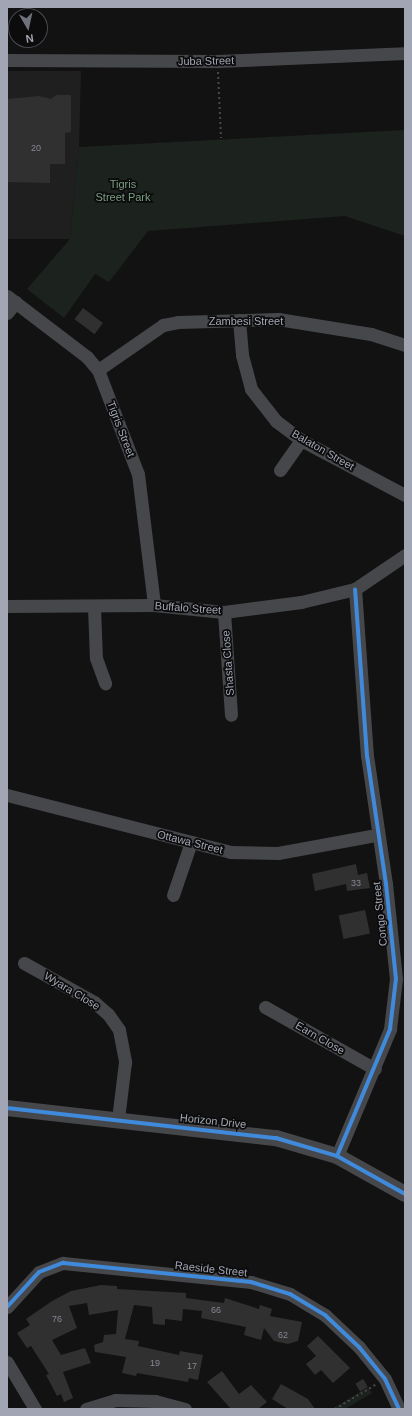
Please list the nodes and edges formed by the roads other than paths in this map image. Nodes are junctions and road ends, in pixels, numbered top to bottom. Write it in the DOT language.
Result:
graph roads {
  1 [pos="405,53"];
  2 [pos="7,60"];
  3 [pos="11,299"];
  4 [pos="7,313"];
  5 [pos="239,320"];
  6 [pos="405,345"];
  7 [pos="98,370"];
  8 [pos="301,440"];
  9 [pos="280,470"];
  10 [pos="405,495"];
  11 [pos="405,555"];
  12 [pos="355,589"];
  13 [pos="154,605"];
  14 [pos="7,606"];
  15 [pos="94,607"];
  16 [pos="224,612"];
  17 [pos="106,683"];
  18 [pos="231,715"];
  19 [pos="7,796"];
  20 [pos="376,835"];
  21 [pos="191,842"];
  22 [pos="173,895"];
  23 [pos="24,963"];
  24 [pos="400,979"];
  25 [pos="265,1007"];
  26 [pos="375,1069"];
  27 [pos="7,1108"];
  28 [pos="118,1119"];
  29 [pos="337,1156"];
  30 [pos="405,1194"];
  31 [pos="7,1306"];
  32 [pos="7,1362"];
  33 [pos="35,1409"];
  34 [pos="86,1409"];
  35 [pos="185,1409"];
  36 [pos="399,1409"];
  1 -- 2 [label="street, Juba Street"];
  3 -- 4 [label="street"];
  3 -- 7 [label="street, Tigris Street"];
  5 -- 6 [label="street, Zambesi Street"];
  5 -- 7 [label="street, Zambesi Street"];
  5 -- 8 [label="street, Balaton Street"];
  7 -- 13 [label="street, Tigris Street"];
  8 -- 9 [label="street"];
  8 -- 10 [label="street, Balaton Street"];
  11 -- 12 [label="street, Buffalo Street"];
  12 -- 16 [label="street, Buffalo Street"];
  12 -- 20 [label="street, Congo Street"];
  13 -- 15 [label="street, Buffalo Street"];
  13 -- 16 [label="street, Buffalo Street"];
  14 -- 15 [label="street, Buffalo Street"];
  15 -- 17 [label="street"];
  16 -- 18 [label="street, Shasta Close"];
  19 -- 21 [label="street, Ottawa Street"];
  20 -- 21 [label="street, Ottawa Street"];
  20 -- 24 [label="street, Congo Street"];
  21 -- 22 [label="street"];
  23 -- 28 [label="street, Wyara Close"];
  24 -- 26 [label="street, Congo Street"];
  25 -- 26 [label="street, Earn Close"];
  26 -- 29 [label="street, Congo Street"];
  27 -- 28 [label="street, Horizon Drive"];
  28 -- 29 [label="street, Horizon Drive"];
  29 -- 30 [label="street, Horizon Drive"];
  31 -- 36 [label="street, Raeside Street"];
  32 -- 33 [label="street"];
  34 -- 35 [label="street"];
}
